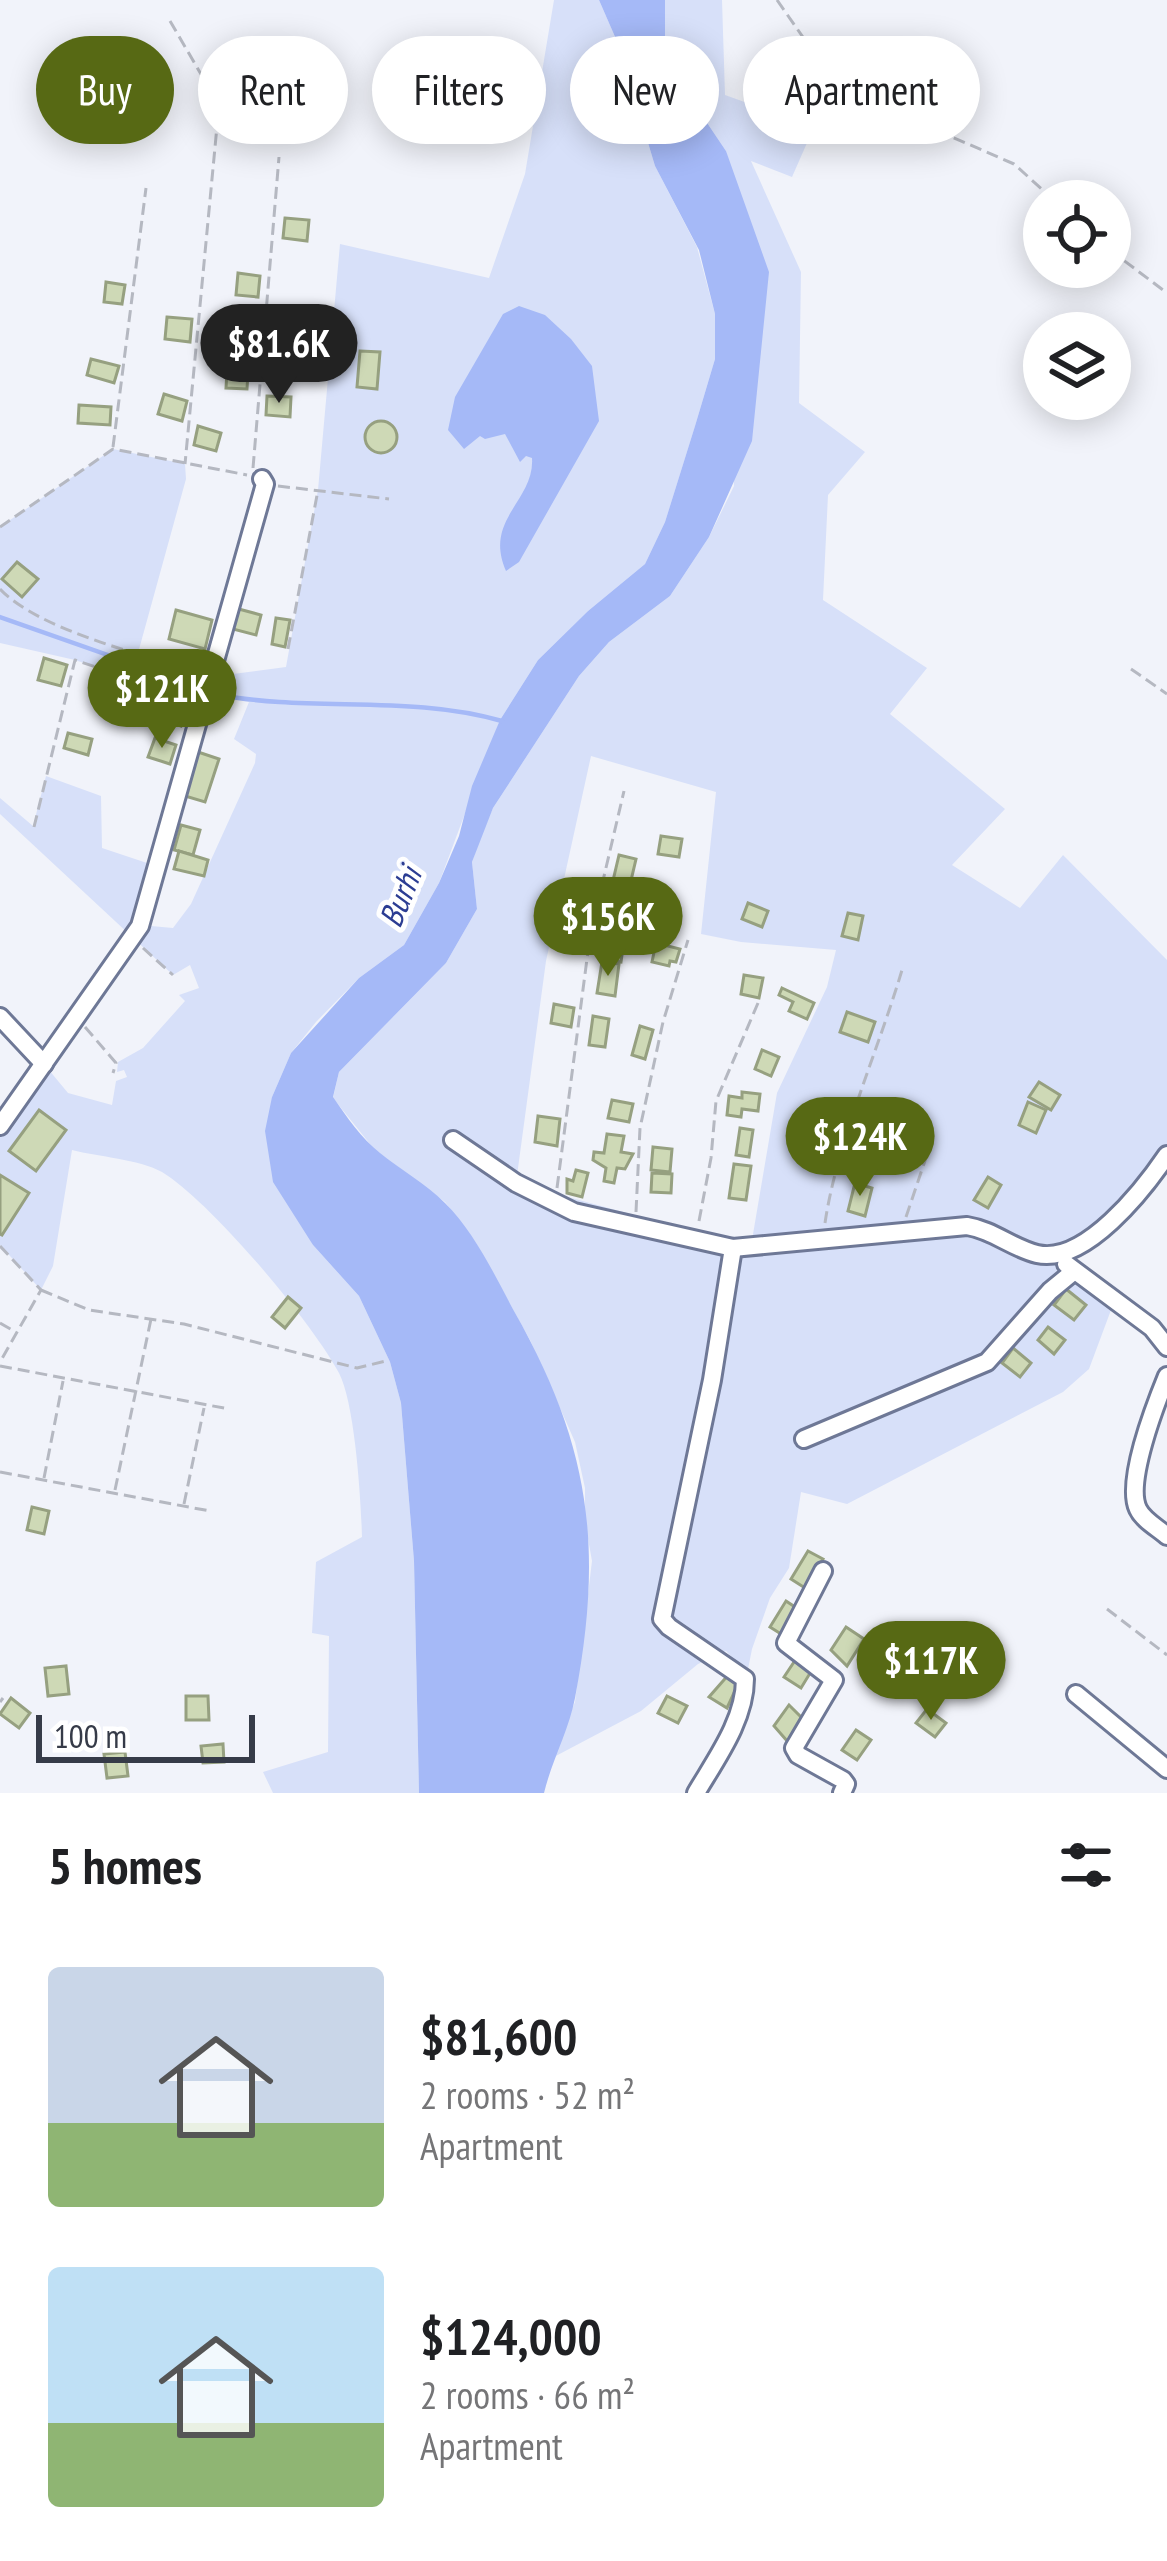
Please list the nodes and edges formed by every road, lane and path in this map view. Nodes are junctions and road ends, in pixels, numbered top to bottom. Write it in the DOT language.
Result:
graph roads {
  1 [pos="777,0"];
  2 [pos="170,21"];
  3 [pos="279,157"];
  4 [pos="1031,180"];
  5 [pos="146,188"];
  6 [pos="1131,266"];
  7 [pos="1167,293"];
  8 [pos="113,449"];
  9 [pos="185,464"];
  10 [pos="263,482"];
  11 [pos="318,490"];
  12 [pos="389,499"];
  13 [pos="0,527"];
  14 [pos="0,590"];
  15 [pos="288,649"];
  16 [pos="1131,669"];
  17 [pos="211,677"];
  18 [pos="1167,694"];
  19 [pos="201,703"];
  20 [pos="624,791"];
  21 [pos="34,827"];
  22 [pos="133,938"];
  23 [pos="688,940"];
  24 [pos="902,970"];
  25 [pos="173,975"];
  26 [pos="758,1003"];
  27 [pos="0,1017"];
  28 [pos="74,1022"];
  29 [pos="44,1064"];
  30 [pos="113,1073"];
  31 [pos="0,1126"];
  32 [pos="934,1134"];
  33 [pos="453,1140"];
  34 [pos="1167,1155"];
  35 [pos="555,1202"];
  36 [pos="635,1226"];
  37 [pos="905,1231"];
  38 [pos="825,1237"];
  39 [pos="694,1240"];
  40 [pos="0,1246"];
  41 [pos="733,1248"];
  42 [pos="1059,1255"];
  43 [pos="1073,1272"];
  44 [pos="40,1290"];
  45 [pos="152,1319"];
  46 [pos="0,1323"];
  47 [pos="15,1332"];
  48 [pos="1167,1347"];
  49 [pos="386,1361"];
  50 [pos="0,1364"];
  51 [pos="1167,1376"];
  52 [pos="64,1378"];
  53 [pos="135,1391"];
  54 [pos="204,1404"];
  55 [pos="229,1409"];
  56 [pos="804,1439"];
  57 [pos="0,1472"];
  58 [pos="44,1480"];
  59 [pos="115,1492"];
  60 [pos="184,1506"];
  61 [pos="210,1511"];
  62 [pos="1167,1536"];
  63 [pos="824,1571"];
  64 [pos="1107,1609"];
  65 [pos="1167,1655"];
  66 [pos="1076,1694"];
  67 [pos="1167,1768"];
  68 [pos="696,1793"];
  69 [pos="842,1793"];
  1 -- 4 [label="path"];
  2 -- 9 [label="path"];
  3 -- 9 [label="path"];
  5 -- 8 [label="path"];
  6 -- 7 [label="path"];
  8 -- 9 [label="path"];
  8 -- 13 [label="path"];
  10 -- 11 [label="path"];
  10 -- 17 [label="street"];
  11 -- 12 [label="path"];
  11 -- 15 [label="path"];
  14 -- 17 [label="path"];
  16 -- 18 [label="path"];
  17 -- 19 [label="street"];
  19 -- 21 [label="path"];
  19 -- 22 [label="street"];
  20 -- 35 [label="path"];
  22 -- 25 [label="path"];
  22 -- 28 [label="street"];
  23 -- 36 [label="path"];
  24 -- 38 [label="path"];
  26 -- 39 [label="path"];
  27 -- 29 [label="street"];
  28 -- 29 [label="street"];
  28 -- 30 [label="path"];
  29 -- 31 [label="street"];
  32 -- 37 [label="path"];
  33 -- 35 [label="street"];
  34 -- 42 [label="street"];
  35 -- 36 [label="street"];
  36 -- 39 [label="street"];
  37 -- 38 [label="street"];
  37 -- 42 [label="street"];
  38 -- 41 [label="street"];
  39 -- 41 [label="street"];
  40 -- 44 [label="path"];
  41 -- 68 [label="street"];
  42 -- 43 [label="street"];
  43 -- 48 [label="street"];
  43 -- 56 [label="street"];
  44 -- 45 [label="path"];
  44 -- 47 [label="path"];
  45 -- 49 [label="path"];
  45 -- 53 [label="path"];
  46 -- 47 [label="path"];
  47 -- 50 [label="path"];
  50 -- 52 [label="path"];
  51 -- 62 [label="street"];
  52 -- 53 [label="path"];
  52 -- 58 [label="path"];
  53 -- 54 [label="path"];
  53 -- 59 [label="path"];
  54 -- 55 [label="path"];
  54 -- 60 [label="path"];
  57 -- 58 [label="path"];
  58 -- 59 [label="path"];
  59 -- 60 [label="path"];
  60 -- 61 [label="path"];
  63 -- 69 [label="street"];
  64 -- 65 [label="path"];
  66 -- 67 [label="street"];
}
